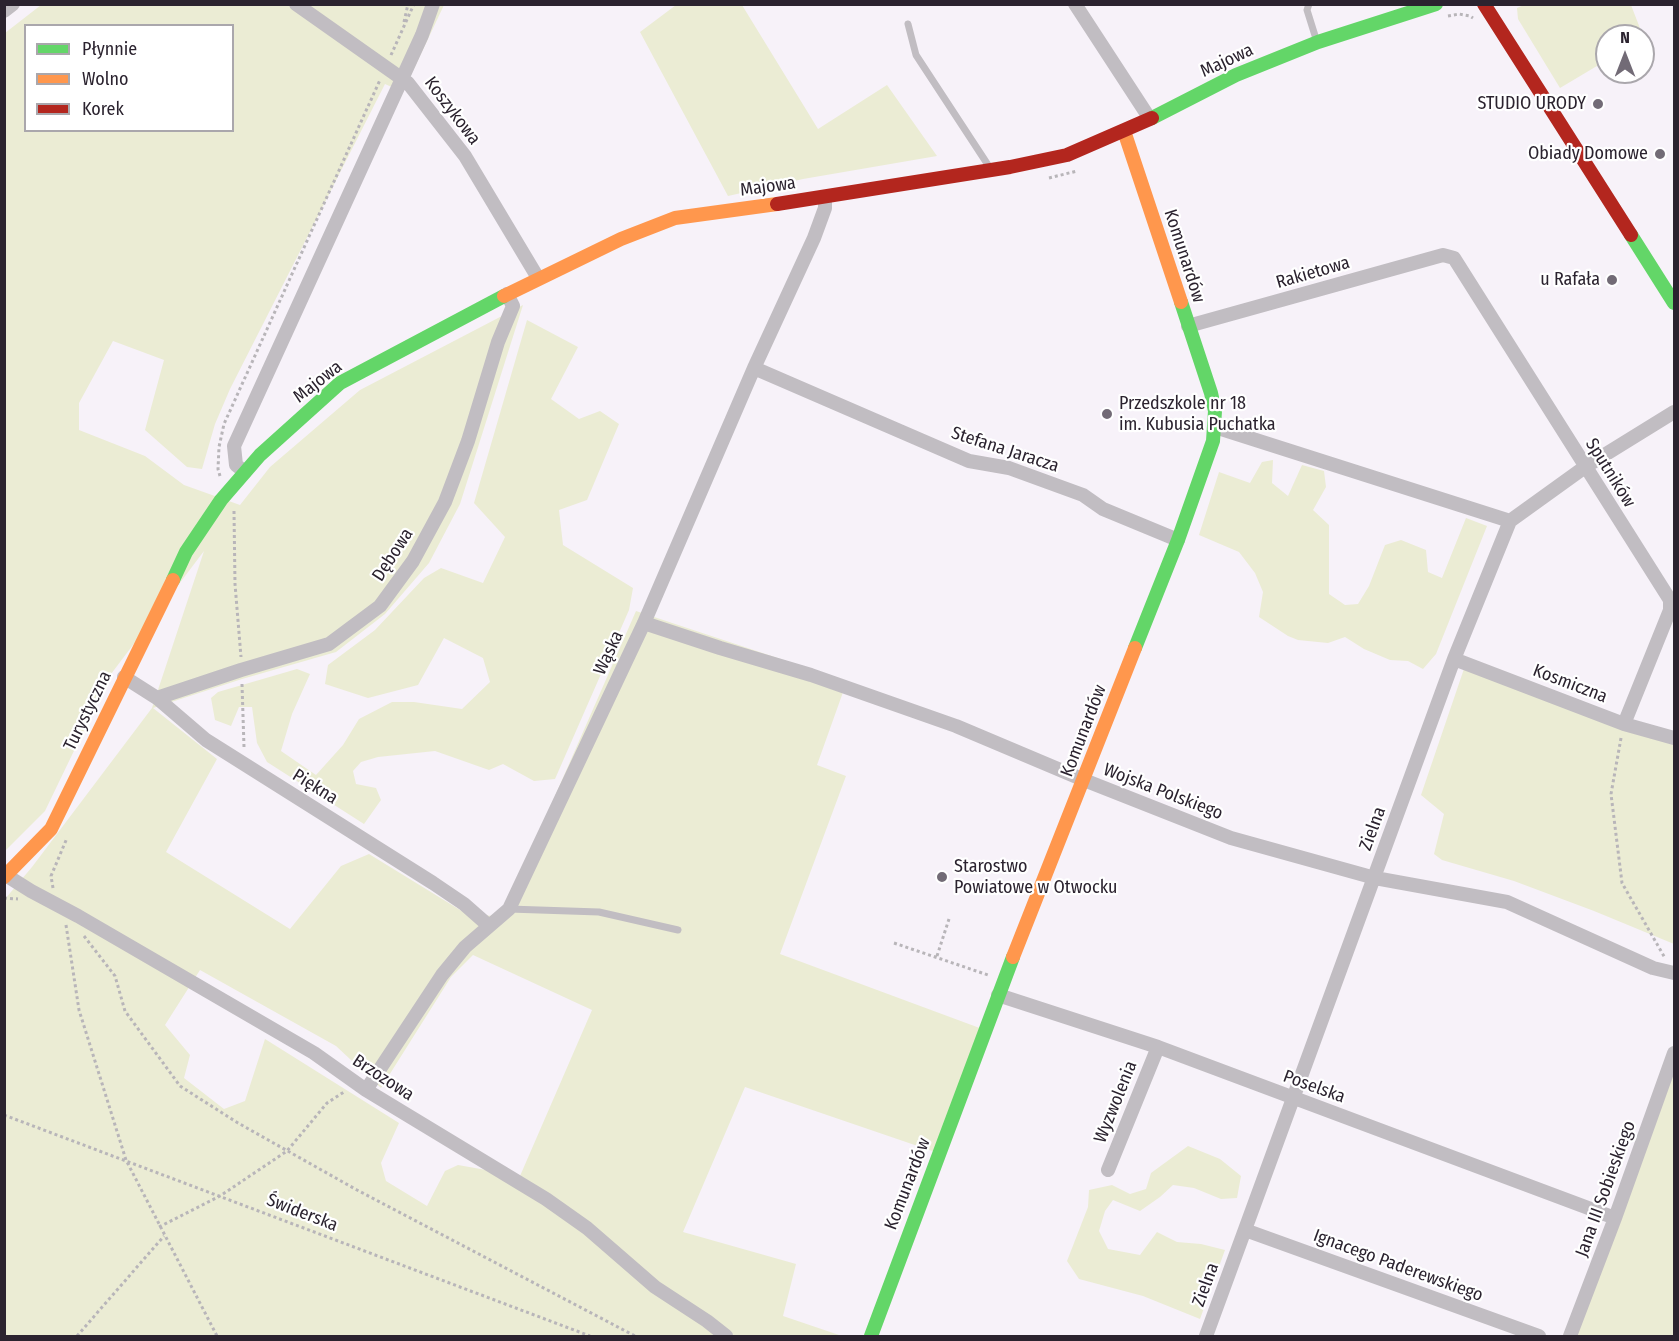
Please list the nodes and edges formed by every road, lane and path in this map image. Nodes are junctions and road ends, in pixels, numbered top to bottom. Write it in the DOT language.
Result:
graph roads {
  1 [pos="13,4"];
  2 [pos="297,4"];
  3 [pos="408,4"];
  4 [pos="414,4"];
  5 [pos="433,4"];
  6 [pos="1075,4"];
  7 [pos="1309,4"];
  8 [pos="1436,4"];
  9 [pos="1484,4"];
  10 [pos="4,11"];
  11 [pos="909,24"];
  12 [pos="403,29"];
  13 [pos="1318,42"];
  14 [pos="385,68"];
  15 [pos="401,79"];
  16 [pos="1150,119"];
  17 [pos="1124,131"];
  18 [pos="992,170"];
  19 [pos="825,196"];
  20 [pos="1448,255"];
  21 [pos="537,278"];
  22 [pos="507,294"];
  23 [pos="1674,303"];
  24 [pos="1188,326"];
  25 [pos="754,368"];
  26 [pos="1674,412"];
  27 [pos="1215,427"];
  28 [pos="1585,467"];
  29 [pos="245,472"];
  30 [pos="225,480"];
  31 [pos="228,514"];
  32 [pos="1510,521"];
  33 [pos="1178,540"];
  34 [pos="186,552"];
  35 [pos="644,623"];
  36 [pos="1454,659"];
  37 [pos="241,670"];
  38 [pos="124,677"];
  39 [pos="157,698"];
  40 [pos="1624,724"];
  41 [pos="1674,738"];
  42 [pos="244,764"];
  43 [pos="1084,780"];
  44 [pos="67,837"];
  45 [pos="5,875"];
  46 [pos="1375,878"];
  47 [pos="54,895"];
  48 [pos="508,909"];
  49 [pos="70,912"];
  50 [pos="949,919"];
  51 [pos="489,926"];
  52 [pos="678,930"];
  53 [pos="86,939"];
  54 [pos="894,943"];
  55 [pos="937,956"];
  56 [pos="1674,973"];
  57 [pos="1004,981"];
  58 [pos="998,995"];
  59 [pos="1158,1047"];
  60 [pos="1674,1053"];
  61 [pos="361,1087"];
  62 [pos="1293,1098"];
  63 [pos="4,1114"];
  64 [pos="287,1151"];
  65 [pos="126,1160"];
  66 [pos="1108,1170"];
  67 [pos="220,1196"];
  68 [pos="1615,1218"];
  69 [pos="159,1227"];
  70 [pos="1245,1230"];
  71 [pos="164,1236"];
  72 [pos="77,1336"];
  73 [pos="217,1336"];
  74 [pos="590,1336"];
  75 [pos="635,1336"];
  76 [pos="726,1336"];
  77 [pos="871,1336"];
  78 [pos="1206,1336"];
  79 [pos="1539,1336"];
  80 [pos="1570,1336"];
  1 -- 10 [label="street"];
  2 -- 14 [label="street, Koszykowa"];
  3 -- 12 [label="path"];
  4 -- 12 [label="path"];
  5 -- 15 [label="street"];
  6 -- 16 [label="street"];
  7 -- 13 [label="lane"];
  8 -- 13 [label="street, Majowa"];
  9 -- 23 [label="street"];
  11 -- 18 [label="lane"];
  12 -- 14 [label="path"];
  13 -- 16 [label="street, Majowa"];
  14 -- 15 [label="street, Koszykowa"];
  14 -- 30 [label="path"];
  15 -- 21 [label="street, Koszykowa"];
  15 -- 29 [label="street"];
  16 -- 17 [label="street, Majowa"];
  17 -- 18 [label="street, Majowa"];
  17 -- 24 [label="street, Komunardów"];
  18 -- 19 [label="street, Majowa"];
  19 -- 21 [label="street, Majowa"];
  19 -- 25 [label="street, Wąska"];
  20 -- 24 [label="street, Rakietowa"];
  20 -- 28 [label="street, Sputników"];
  21 -- 22 [label="street, Majowa"];
  22 -- 29 [label="street, Majowa"];
  22 -- 37 [label="street, Dębowa"];
  24 -- 27 [label="street, Komunardów"];
  25 -- 33 [label="street, Stefana Jaracza"];
  25 -- 35 [label="street, Wąska"];
  26 -- 28 [label="street"];
  27 -- 32 [label="street"];
  27 -- 33 [label="street, Komunardów"];
  28 -- 32 [label="street"];
  28 -- 40 [label="street, Sputników"];
  29 -- 34 [label="street, Majowa"];
  31 -- 37 [label="path"];
  32 -- 36 [label="street, Zielna"];
  33 -- 43 [label="street, Komunardów"];
  34 -- 38 [label="street, Turystyczna"];
  35 -- 43 [label="street, Wojska Polskiego"];
  35 -- 48 [label="street, Wąska"];
  36 -- 40 [label="street, Kosmiczna"];
  36 -- 46 [label="street, Zielna"];
  37 -- 39 [label="street, Dębowa"];
  37 -- 42 [label="path"];
  38 -- 39 [label="street, Piękna"];
  38 -- 45 [label="street, Turystyczna"];
  39 -- 42 [label="street, Piękna"];
  40 -- 41 [label="street, Kosmiczna"];
  40 -- 56 [label="path"];
  42 -- 51 [label="street, Piękna"];
  43 -- 46 [label="street, Wojska Polskiego"];
  43 -- 57 [label="street, Komunardów"];
  44 -- 47 [label="path"];
  45 -- 49 [label="street, Brzozowa"];
  46 -- 56 [label="street, Wojska Polskiego"];
  46 -- 62 [label="street, Zielna"];
  48 -- 51 [label="street, Wąska"];
  48 -- 52 [label="lane"];
  49 -- 61 [label="street, Brzozowa"];
  49 -- 65 [label="path"];
  50 -- 55 [label="path"];
  51 -- 61 [label="street, Wąska"];
  53 -- 64 [label="path"];
  54 -- 55 [label="path"];
  55 -- 57 [label="path"];
  57 -- 58 [label="street, Komunardów"];
  58 -- 59 [label="street, Poselska"];
  58 -- 77 [label="street, Komunardów"];
  59 -- 62 [label="street, Poselska"];
  59 -- 66 [label="street, Wyzwolenia"];
  60 -- 68 [label="street, Jana III Sobieskiego"];
  61 -- 64 [label="path"];
  61 -- 76 [label="street, Brzozowa"];
  62 -- 68 [label="street, Poselska"];
  62 -- 70 [label="street, Zielna"];
  63 -- 65 [label="path, Świderska"];
  64 -- 67 [label="path"];
  64 -- 75 [label="path"];
  65 -- 67 [label="path, Świderska"];
  65 -- 69 [label="path"];
  67 -- 69 [label="path"];
  67 -- 74 [label="path, Świderska"];
  68 -- 80 [label="street, Jana III Sobieskiego"];
  69 -- 71 [label="path"];
  70 -- 78 [label="street, Zielna"];
  70 -- 79 [label="street, Ignacego Paderewskiego"];
  71 -- 72 [label="path"];
  71 -- 73 [label="path"];
}
